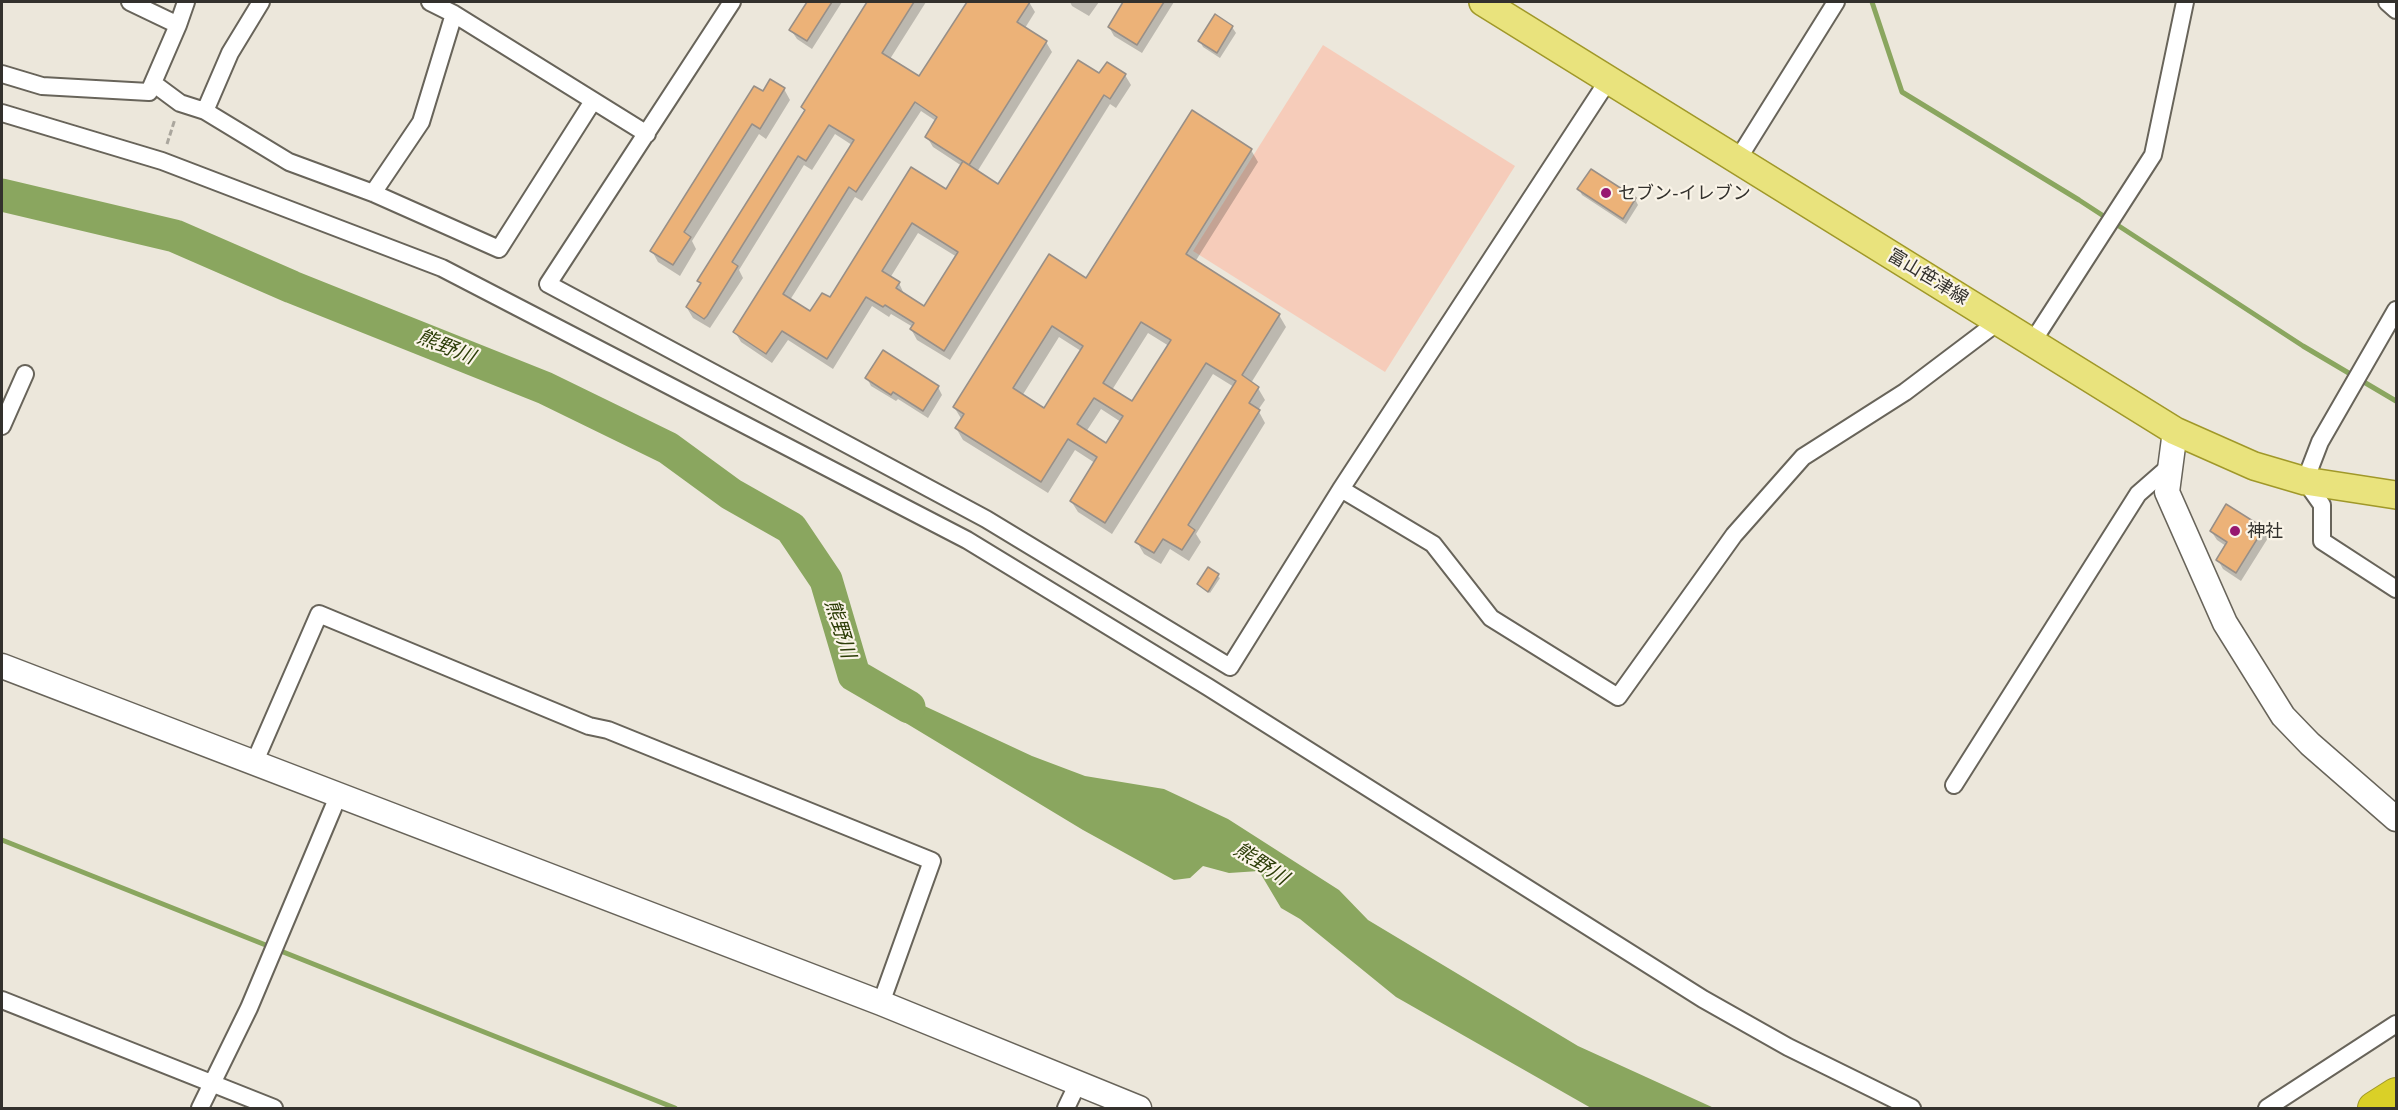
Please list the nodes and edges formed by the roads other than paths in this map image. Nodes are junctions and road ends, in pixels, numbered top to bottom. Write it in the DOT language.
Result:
graph roads {
  1 [pos="130,2"];
  2 [pos="186,2"];
  3 [pos="261,2"];
  4 [pos="430,2"];
  5 [pos="732,2"];
  6 [pos="1483,2"];
  7 [pos="1836,2"];
  8 [pos="2185,2"];
  9 [pos="2387,2"];
  10 [pos="2397,10"];
  11 [pos="454,14"];
  12 [pos="178,26"];
  13 [pos="2,74"];
  14 [pos="1609,79"];
  15 [pos="153,83"];
  16 [pos="593,101"];
  17 [pos="206,111"];
  18 [pos="2,113"];
  19 [pos="647,134"];
  20 [pos="1738,159"];
  21 [pos="373,193"];
  22 [pos="2395,315"];
  23 [pos="1999,321"];
  24 [pos="2033,341"];
  25 [pos="25,374"];
  26 [pos="2,426"];
  27 [pos="2175,430"];
  28 [pos="2170,466"];
  29 [pos="2305,481"];
  30 [pos="1341,489"];
  31 [pos="2397,495"];
  32 [pos="2397,589"];
  33 [pos="2,666"];
  34 [pos="255,761"];
  35 [pos="1954,785"];
  36 [pos="339,794"];
  37 [pos="2397,819"];
  38 [pos="2,1000"];
  39 [pos="881,1003"];
  40 [pos="2397,1024"];
  41 [pos="212,1083"];
  42 [pos="1078,1083"];
  43 [pos="2397,1094"];
  44 [pos="200,1108"];
  45 [pos="274,1108"];
  46 [pos="1066,1108"];
  47 [pos="1139,1108"];
  48 [pos="1912,1108"];
  49 [pos="2267,1108"];
  50 [pos="2374,1108"];
  1 -- 12 [label="street"];
  2 -- 12 [label="street"];
  3 -- 17 [label="street"];
  4 -- 11 [label="street"];
  5 -- 19 [label="street"];
  6 -- 14 [label="main road, 富山笹津線"];
  7 -- 20 [label="street"];
  8 -- 24 [label="street"];
  9 -- 10 [label="street"];
  11 -- 16 [label="street"];
  11 -- 21 [label="street"];
  12 -- 15 [label="street"];
  13 -- 15 [label="street"];
  14 -- 20 [label="main road, 富山笹津線"];
  14 -- 30 [label="street"];
  15 -- 17 [label="street"];
  16 -- 19 [label="street"];
  16 -- 21 [label="street"];
  17 -- 21 [label="street"];
  18 -- 48 [label="street"];
  19 -- 30 [label="street"];
  20 -- 23 [label="main road, 富山笹津線"];
  22 -- 29 [label="street"];
  23 -- 24 [label="main road, 富山笹津線"];
  23 -- 30 [label="street"];
  24 -- 27 [label="main road, 富山笹津線"];
  25 -- 26 [label="street"];
  27 -- 28 [label="street"];
  27 -- 29 [label="main road, 富山笹津線"];
  28 -- 35 [label="street"];
  28 -- 37 [label="street"];
  29 -- 31 [label="main road, 富山笹津線"];
  29 -- 32 [label="street"];
  33 -- 34 [label="street"];
  34 -- 36 [label="street"];
  34 -- 39 [label="street"];
  36 -- 39 [label="street"];
  36 -- 41 [label="street"];
  38 -- 41 [label="street"];
  39 -- 42 [label="street"];
  40 -- 49 [label="street"];
  41 -- 44 [label="street"];
  41 -- 45 [label="street"];
  42 -- 46 [label="street"];
  42 -- 47 [label="street"];
  43 -- 50 [label="highway"];
}
